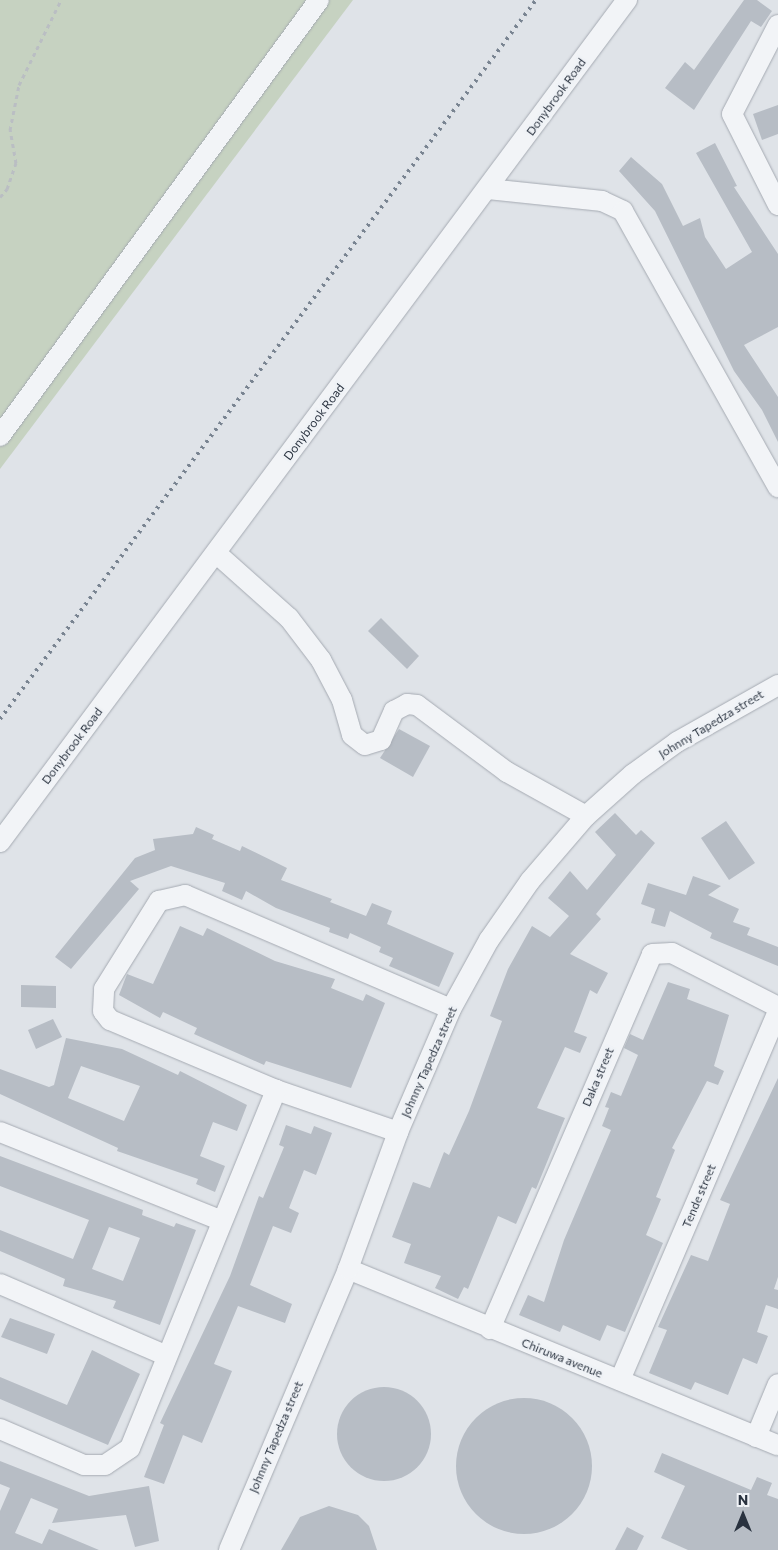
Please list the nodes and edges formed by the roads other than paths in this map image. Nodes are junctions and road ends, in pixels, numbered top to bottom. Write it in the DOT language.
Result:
graph roads {
  1 [pos="319,0"];
  2 [pos="627,0"];
  3 [pos="778,24"];
  4 [pos="488,189"];
  5 [pos="778,205"];
  6 [pos="0,436"];
  7 [pos="778,487"];
  8 [pos="216,553"];
  9 [pos="778,685"];
  10 [pos="586,816"];
  11 [pos="0,842"];
  12 [pos="778,1007"];
  13 [pos="452,1010"];
  14 [pos="778,1011"];
  15 [pos="276,1090"];
  16 [pos="0,1132"];
  17 [pos="398,1132"];
  18 [pos="220,1220"];
  19 [pos="348,1269"];
  20 [pos="0,1284"];
  21 [pos="490,1329"];
  22 [pos="165,1355"];
  23 [pos="620,1380"];
  24 [pos="778,1384"];
  25 [pos="0,1429"];
  26 [pos="756,1437"];
  27 [pos="778,1445"];
  28 [pos="229,1550"];
  1 -- 6 [label="street"];
  2 -- 4 [label="street, Donybrook Road"];
  3 -- 5 [label="street"];
  4 -- 7 [label="street"];
  4 -- 8 [label="street, Donybrook Road"];
  8 -- 10 [label="street"];
  8 -- 11 [label="street, Donybrook Road"];
  9 -- 10 [label="street, Johnny Tapedza street"];
  10 -- 13 [label="street, Johnny Tapedza street"];
  12 -- 21 [label="street, Daka street"];
  13 -- 15 [label="street"];
  13 -- 17 [label="street, Johnny Tapedza street"];
  14 -- 23 [label="street, Tende street"];
  15 -- 17 [label="street"];
  15 -- 18 [label="street"];
  16 -- 18 [label="street"];
  17 -- 19 [label="street, Johnny Tapedza street"];
  18 -- 22 [label="street"];
  19 -- 21 [label="street, Chiruwa avenue"];
  19 -- 28 [label="street, Johnny Tapedza street"];
  20 -- 22 [label="street"];
  21 -- 23 [label="street, Chiruwa avenue"];
  22 -- 25 [label="street"];
  23 -- 26 [label="street, Chiruwa avenue"];
  24 -- 26 [label="street"];
  26 -- 27 [label="street, Chiruwa avenue"];
}
